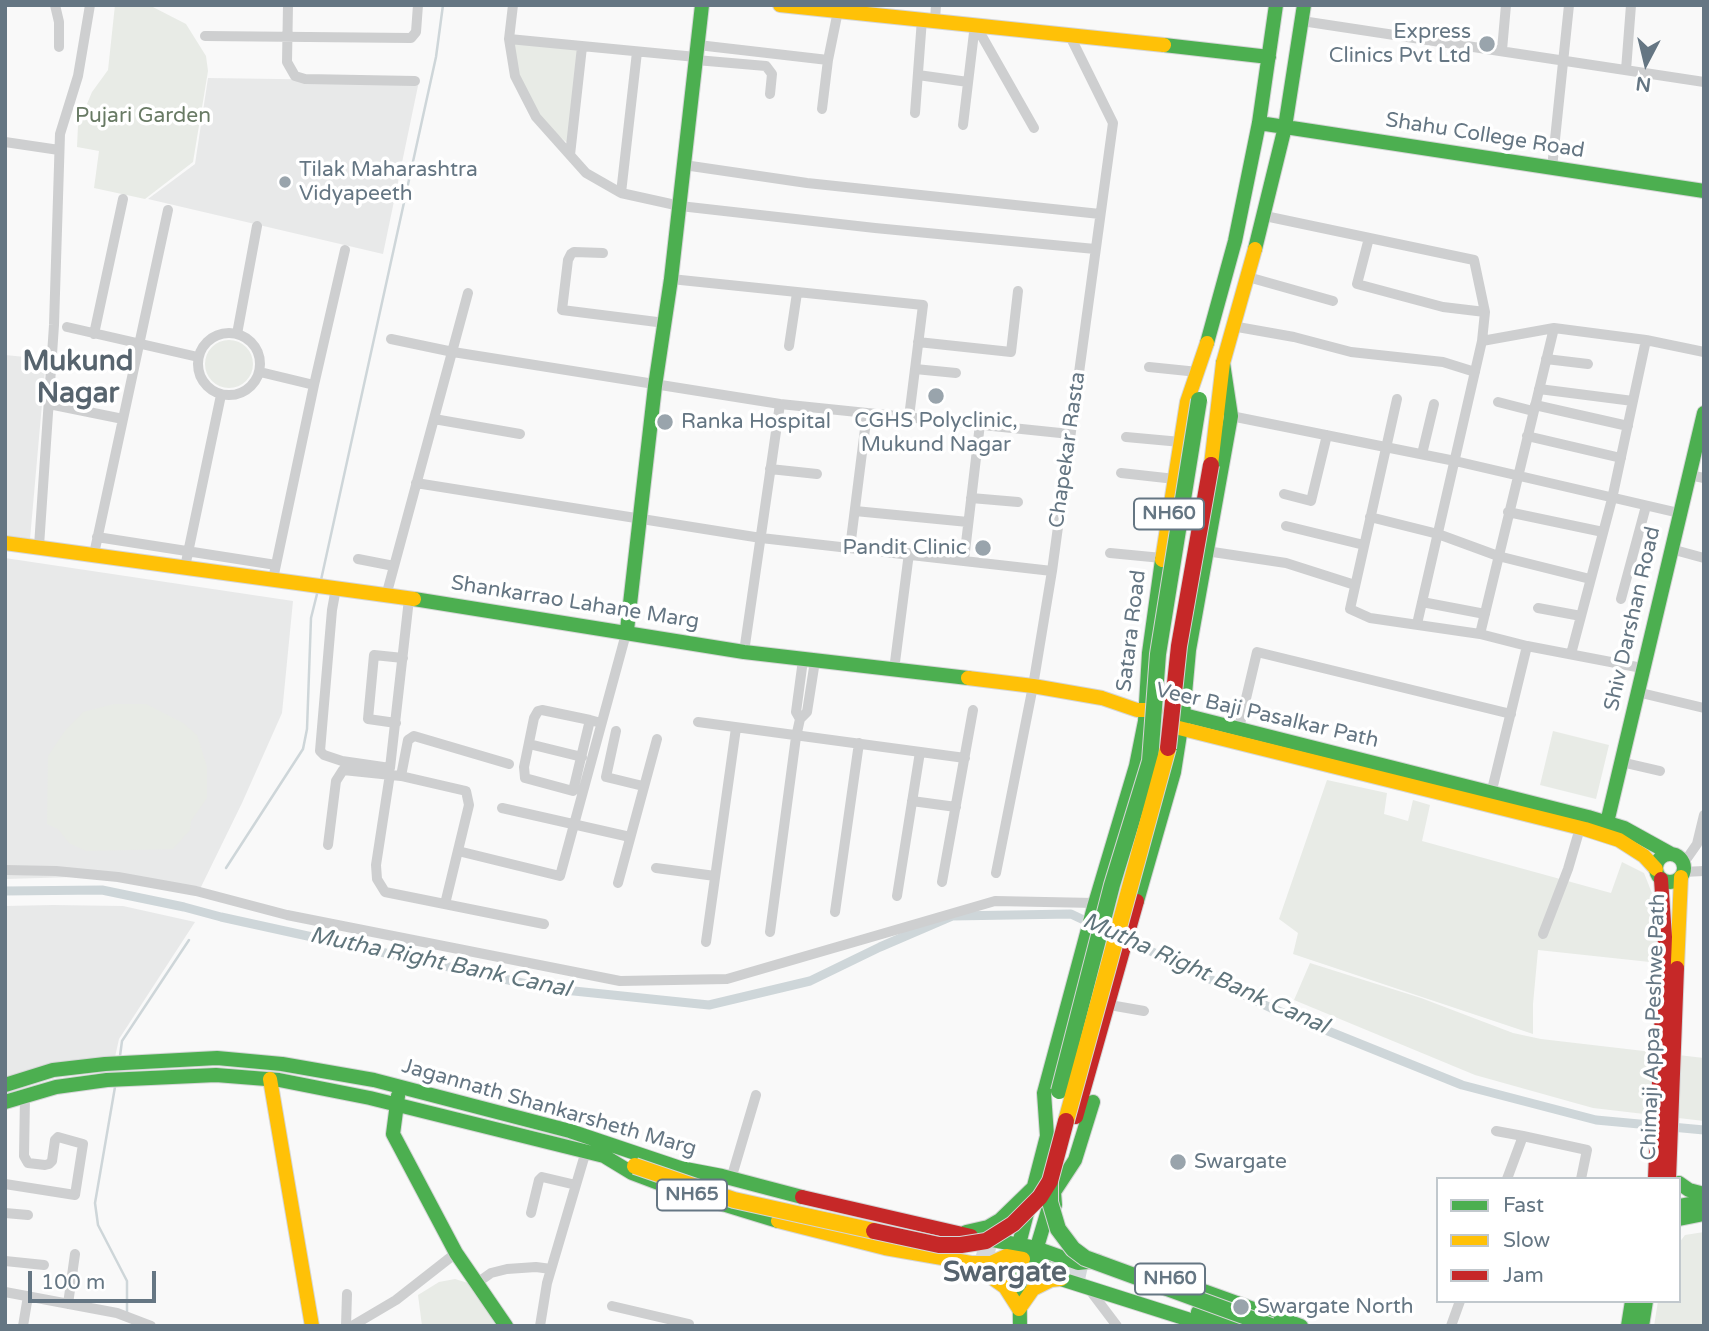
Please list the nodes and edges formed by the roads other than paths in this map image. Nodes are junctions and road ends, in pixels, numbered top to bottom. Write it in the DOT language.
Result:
graph roads {
  1 [pos="55,5"];
  2 [pos="90,5"];
  3 [pos="288,5"];
  4 [pos="418,5"];
  5 [pos="513,5"];
  6 [pos="702,5"];
  7 [pos="780,5"];
  8 [pos="1276,5"];
  9 [pos="1506,5"];
  10 [pos="1569,5"];
  11 [pos="1631,5"];
  12 [pos="839,8"];
  13 [pos="1303,13"];
  14 [pos="931,15"];
  15 [pos="975,24"];
  16 [pos="1069,34"];
  17 [pos="205,36"];
  18 [pos="287,37"];
  19 [pos="509,39"];
  20 [pos="59,47"];
  21 [pos="582,47"];
  22 [pos="1502,50"];
  23 [pos="637,52"];
  24 [pos="697,54"];
  25 [pos="1269,57"];
  26 [pos="828,60"];
  27 [pos="1565,60"];
  28 [pos="1626,69"];
  29 [pos="918,75"];
  30 [pos="415,81"];
  31 [pos="968,82"];
  32 [pos="1704,82"];
  33 [pos="770,93"];
  34 [pos="822,109"];
  35 [pos="915,113"];
  36 [pos="1259,123"];
  37 [pos="963,125"];
  38 [pos="1285,127"];
  39 [pos="1034,128"];
  40 [pos="5,142"];
  41 [pos="59,150"];
  42 [pos="570,155"];
  43 [pos="684,164"];
  44 [pos="1552,168"];
  45 [pos="1704,191"];
  46 [pos="621,193"];
  47 [pos="122,200"];
  48 [pos="680,206"];
  49 [pos="168,210"];
  50 [pos="1100,214"];
  51 [pos="1265,216"];
  52 [pos="257,226"];
  53 [pos="1369,238"];
  54 [pos="1095,249"];
  55 [pos="345,250"];
  56 [pos="603,253"];
  57 [pos="1248,276"];
  58 [pos="671,279"];
  59 [pos="1018,291"];
  60 [pos="468,293"];
  61 [pos="797,293"];
  62 [pos="1333,301"];
  63 [pos="1485,312"];
  64 [pos="665,323"];
  65 [pos="1232,326"];
  66 [pos="66,327"];
  67 [pos="1554,328"];
  68 [pos="94,334"];
  69 [pos="237,334"];
  70 [pos="391,339"];
  71 [pos="1646,340"];
  72 [pos="1482,341"];
  73 [pos="918,342"];
  74 [pos="139,344"];
  75 [pos="789,346"];
  76 [pos="453,352"];
  77 [pos="1205,352"];
  78 [pos="1704,352"];
  79 [pos="198,357"];
  80 [pos="1546,359"];
  81 [pos="1223,363"];
  82 [pos="1588,364"];
  83 [pos="1149,368"];
  84 [pos="915,369"];
  85 [pos="260,372"];
  86 [pos="1198,372"];
  87 [pos="1475,372"];
  88 [pos="956,373"];
  89 [pos="314,385"];
  90 [pos="655,386"];
  91 [pos="1539,389"];
  92 [pos="221,395"];
  93 [pos="1397,399"];
  94 [pos="1633,401"];
  95 [pos="1499,402"];
  96 [pos="49,404"];
  97 [pos="780,404"];
  98 [pos="1434,404"];
  99 [pos="1534,408"];
  100 [pos="867,413"];
  101 [pos="1231,416"];
  102 [pos="909,417"];
  103 [pos="123,419"];
  104 [pos="434,419"];
  105 [pos="1702,424"];
  106 [pos="980,425"];
  107 [pos="1628,426"];
  108 [pos="520,434"];
  109 [pos="1070,434"];
  110 [pos="1327,435"];
  111 [pos="1527,436"];
  112 [pos="1126,437"];
  113 [pos="1181,442"];
  114 [pos="1387,446"];
  115 [pos="1422,454"];
  116 [pos="1621,458"];
  117 [pos="1455,461"];
  118 [pos="770,469"];
  119 [pos="1121,473"];
  120 [pos="817,474"];
  121 [pos="1517,476"];
  122 [pos="1696,476"];
  123 [pos="1175,480"];
  124 [pos="416,483"];
  125 [pos="1284,494"];
  126 [pos="971,498"];
  127 [pos="1612,499"];
  128 [pos="1018,502"];
  129 [pos="1646,506"];
  130 [pos="855,511"];
  131 [pos="1508,512"];
  132 [pos="1679,513"];
  133 [pos="1370,517"];
  134 [pos="640,519"];
  135 [pos="968,522"];
  136 [pos="1286,526"];
  137 [pos="1603,532"];
  138 [pos="1438,534"];
  139 [pos="97,537"];
  140 [pos="761,538"];
  141 [pos="5,542"];
  142 [pos="1364,545"];
  143 [pos="38,546"];
  144 [pos="850,548"];
  145 [pos="1671,549"];
  146 [pos="1206,551"];
  147 [pos="909,553"];
  148 [pos="1110,553"];
  149 [pos="93,554"];
  150 [pos="1498,556"];
  151 [pos="1162,558"];
  152 [pos="1704,558"];
  153 [pos="186,559"];
  154 [pos="358,559"];
  155 [pos="964,560"];
  156 [pos="394,566"];
  157 [pos="1052,571"];
  158 [pos="274,572"];
  159 [pos="1590,579"];
  160 [pos="1355,585"];
  161 [pos="336,588"];
  162 [pos="386,596"];
  163 [pos="410,599"];
  164 [pos="1622,599"];
  165 [pos="1422,602"];
  166 [pos="1538,608"];
  167 [pos="1485,614"];
  168 [pos="1581,615"];
  169 [pos="1417,624"];
  170 [pos="627,631"];
  171 [pos="1480,634"];
  172 [pos="1527,646"];
  173 [pos="744,652"];
  174 [pos="1571,654"];
  175 [pos="403,658"];
  176 [pos="809,660"];
  177 [pos="1642,668"];
  178 [pos="894,670"];
  179 [pos="1033,686"];
  180 [pos="1636,692"];
  181 [pos="1704,708"];
  182 [pos="973,710"];
  183 [pos="1142,713"];
  184 [pos="1511,714"];
  185 [pos="596,721"];
  186 [pos="1182,721"];
  187 [pos="698,722"];
  188 [pos="396,723"];
  189 [pos="736,728"];
  190 [pos="1239,728"];
  191 [pos="616,731"];
  192 [pos="796,737"];
  193 [pos="657,739"];
  194 [pos="859,743"];
  195 [pos="529,744"];
  196 [pos="920,752"];
  197 [pos="582,757"];
  198 [pos="965,758"];
  199 [pos="1621,762"];
  200 [pos="509,764"];
  201 [pos="1660,771"];
  202 [pos="396,775"];
  203 [pos="643,786"];
  204 [pos="1490,799"];
  205 [pos="912,801"];
  206 [pos="956,807"];
  207 [pos="502,808"];
  208 [pos="1704,815"];
  209 [pos="573,825"];
  210 [pos="1580,828"];
  211 [pos="1605,829"];
  212 [pos="630,837"];
  213 [pos="328,845"];
  214 [pos="458,851"];
  215 [pos="1704,865"];
  216 [pos="1681,867"];
  217 [pos="656,868"];
  218 [pos="5,870"];
  219 [pos="1704,871"];
  220 [pos="996,873"];
  221 [pos="1658,874"];
  222 [pos="715,876"];
  223 [pos="942,882"];
  224 [pos="618,883"];
  225 [pos="897,897"];
  226 [pos="445,904"];
  227 [pos="1094,905"];
  228 [pos="835,912"];
  229 [pos="544,925"];
  230 [pos="770,932"];
  231 [pos="1543,934"];
  232 [pos="706,942"];
  233 [pos="1090,1003"];
  234 [pos="1109,1007"];
  235 [pos="1144,1011"];
  236 [pos="1667,1049"];
  237 [pos="132,1070"];
  238 [pos="270,1079"];
  239 [pos="5,1084"];
  240 [pos="400,1088"];
  241 [pos="755,1095"];
  242 [pos="25,1096"];
  243 [pos="5,1102"];
  244 [pos="396,1105"];
  245 [pos="1047,1122"];
  246 [pos="1496,1131"];
  247 [pos="1523,1136"];
  248 [pos="586,1151"];
  249 [pos="604,1156"];
  250 [pos="680,1168"];
  251 [pos="1668,1175"];
  252 [pos="1508,1177"];
  253 [pos="1581,1177"];
  254 [pos="732,1179"];
  255 [pos="5,1184"];
  256 [pos="1681,1184"];
  257 [pos="576,1185"];
  258 [pos="1047,1186"];
  259 [pos="1704,1194"];
  260 [pos="1704,1200"];
  261 [pos="1681,1206"];
  262 [pos="5,1213"];
  263 [pos="531,1213"];
  264 [pos="1704,1214"];
  265 [pos="28,1215"];
  266 [pos="1681,1219"];
  267 [pos="960,1234"];
  268 [pos="456,1253"];
  269 [pos="1027,1253"];
  270 [pos="75,1254"];
  271 [pos="974,1257"];
  272 [pos="5,1261"];
  273 [pos="1098,1261"];
  274 [pos="44,1265"];
  275 [pos="551,1269"];
  276 [pos="1061,1279"];
  277 [pos="1089,1282"];
  278 [pos="477,1283"];
  279 [pos="5,1292"];
  280 [pos="347,1294"];
  281 [pos="28,1296"];
  282 [pos="1459,1303"];
  283 [pos="1632,1303"];
  284 [pos="1646,1303"];
  285 [pos="68,1304"];
  286 [pos="612,1306"];
  287 [pos="1020,1317"];
  288 [pos="692,1325"];
  289 [pos="23,1326"];
  290 [pos="151,1326"];
  291 [pos="312,1326"];
  292 [pos="346,1326"];
  293 [pos="352,1326"];
  294 [pos="506,1326"];
  295 [pos="540,1326"];
  296 [pos="1116,1326"];
  297 [pos="1209,1326"];
  298 [pos="1238,1326"];
  299 [pos="1271,1326"];
  300 [pos="1301,1326"];
  301 [pos="1451,1326"];
  302 [pos="1628,1326"];
  303 [pos="1642,1326"];
  1 -- 20 [label="street"];
  2 -- 41 [label="street"];
  3 -- 18 [label="street"];
  4 -- 18 [label="street"];
  5 -- 19 [label="street"];
  6 -- 24 [label="main road"];
  7 -- 12 [label="main road"];
  8 -- 25 [label="main road, Satara Road / NH60"];
  9 -- 22 [label="street"];
  10 -- 27 [label="street"];
  11 -- 28 [label="street"];
  12 -- 14 [label="main road"];
  12 -- 26 [label="street"];
  13 -- 22 [label="street"];
  13 -- 38 [label="main road"];
  14 -- 15 [label="main road"];
  14 -- 29 [label="street"];
  15 -- 16 [label="main road"];
  15 -- 31 [label="street"];
  15 -- 39 [label="street"];
  16 -- 25 [label="main road"];
  16 -- 50 [label="street, Chapekar Rasta"];
  17 -- 18 [label="street"];
  18 -- 30 [label="street"];
  19 -- 21 [label="street"];
  19 -- 42 [label="street"];
  21 -- 23 [label="street"];
  21 -- 42 [label="street"];
  22 -- 27 [label="street"];
  23 -- 24 [label="street"];
  23 -- 46 [label="street"];
  24 -- 26 [label="street"];
  24 -- 33 [label="street"];
  24 -- 43 [label="main road"];
  25 -- 36 [label="main road, Satara Road / NH60"];
  26 -- 34 [label="street"];
  27 -- 28 [label="street"];
  27 -- 44 [label="street"];
  28 -- 32 [label="street"];
  29 -- 31 [label="street"];
  29 -- 35 [label="street"];
  31 -- 37 [label="street"];
  36 -- 38 [label="main road, Shahu College Road"];
  36 -- 77 [label="main road, Satara Road / NH60"];
  38 -- 44 [label="main road, Shahu College Road"];
  38 -- 51 [label="main road"];
  40 -- 41 [label="street"];
  41 -- 96 [label="street"];
  42 -- 46 [label="street"];
  43 -- 48 [label="main road"];
  43 -- 50 [label="street"];
  44 -- 45 [label="main road, Shahu College Road"];
  46 -- 48 [label="street"];
  47 -- 68 [label="street"];
  48 -- 54 [label="street"];
  48 -- 58 [label="main road"];
  49 -- 74 [label="street"];
  50 -- 54 [label="street, Chapekar Rasta"];
  51 -- 53 [label="street"];
  51 -- 57 [label="main road"];
  52 -- 69 [label="street"];
  53 -- 63 [label="street"];
  53 -- 63 [label="street"];
  54 -- 109 [label="street, Chapekar Rasta"];
  55 -- 89 [label="street"];
  56 -- 64 [label="street"];
  57 -- 62 [label="street"];
  57 -- 65 [label="main road"];
  58 -- 61 [label="street"];
  58 -- 64 [label="main road"];
  59 -- 73 [label="street"];
  60 -- 76 [label="street"];
  61 -- 73 [label="street"];
  61 -- 75 [label="street"];
  63 -- 72 [label="street"];
  64 -- 90 [label="main road"];
  65 -- 81 [label="main road"];
  65 -- 87 [label="street"];
  66 -- 68 [label="street"];
  67 -- 71 [label="street"];
  67 -- 72 [label="street"];
  67 -- 80 [label="street"];
  68 -- 74 [label="street"];
  69 -- 79 [label="street"];
  69 -- 85 [label="street"];
  70 -- 76 [label="street"];
  71 -- 78 [label="street"];
  71 -- 94 [label="street"];
  72 -- 87 [label="street"];
  73 -- 84 [label="street"];
  74 -- 79 [label="street"];
  74 -- 103 [label="street"];
  76 -- 90 [label="street"];
  76 -- 104 [label="street"];
  77 -- 86 [label="main road, Satara Road / NH60"];
  77 -- 245 [label="main road, bridge"];
  79 -- 92 [label="street"];
  80 -- 82 [label="street"];
  80 -- 91 [label="street"];
  81 -- 101 [label="main road, Satara Road"];
  81 -- 258 [label="main road, bridge"];
  83 -- 86 [label="street"];
  84 -- 88 [label="street"];
  84 -- 102 [label="street"];
  85 -- 89 [label="street"];
  85 -- 92 [label="street"];
  86 -- 113 [label="main road, Satara Road / NH60"];
  87 -- 117 [label="street"];
  89 -- 158 [label="street"];
  90 -- 97 [label="street"];
  90 -- 134 [label="main road"];
  91 -- 94 [label="street"];
  91 -- 99 [label="street"];
  92 -- 153 [label="street"];
  93 -- 114 [label="street"];
  94 -- 107 [label="street"];
  95 -- 99 [label="street"];
  96 -- 103 [label="street"];
  96 -- 143 [label="street"];
  97 -- 100 [label="street"];
  97 -- 118 [label="street"];
  98 -- 115 [label="street"];
  99 -- 107 [label="street"];
  99 -- 111 [label="street"];
  100 -- 102 [label="street"];
  100 -- 130 [label="street"];
  101 -- 110 [label="street"];
  101 -- 146 [label="main road, Satara Road"];
  102 -- 106 [label="street"];
  103 -- 139 [label="street"];
  104 -- 108 [label="street"];
  104 -- 124 [label="street"];
  105 -- 122 [label="main road, Shiv Darshan Road"];
  106 -- 109 [label="street"];
  106 -- 126 [label="street"];
  107 -- 116 [label="street"];
  109 -- 157 [label="street, Chapekar Rasta"];
  110 -- 114 [label="street"];
  110 -- 125 [label="street"];
  111 -- 116 [label="street"];
  111 -- 121 [label="street"];
  112 -- 113 [label="street"];
  113 -- 123 [label="main road, Satara Road / NH60"];
  114 -- 115 [label="street"];
  114 -- 133 [label="street"];
  115 -- 117 [label="street"];
  116 -- 127 [label="street"];
  117 -- 121 [label="street"];
  117 -- 138 [label="street"];
  118 -- 120 [label="street"];
  118 -- 140 [label="street"];
  119 -- 123 [label="street"];
  121 -- 127 [label="street"];
  121 -- 131 [label="street"];
  122 -- 132 [label="main road, Shiv Darshan Road"];
  123 -- 151 [label="main road, Satara Road / NH60"];
  124 -- 134 [label="street"];
  124 -- 156 [label="street"];
  126 -- 128 [label="street"];
  126 -- 135 [label="street"];
  127 -- 129 [label="street"];
  127 -- 137 [label="street"];
  129 -- 132 [label="street"];
  129 -- 164 [label="street"];
  130 -- 135 [label="street"];
  130 -- 144 [label="street"];
  131 -- 137 [label="street"];
  131 -- 150 [label="street"];
  132 -- 145 [label="main road, Shiv Darshan Road"];
  133 -- 138 [label="street"];
  133 -- 142 [label="street"];
  134 -- 140 [label="street"];
  134 -- 170 [label="main road"];
  135 -- 155 [label="street"];
  136 -- 142 [label="street"];
  137 -- 159 [label="street"];
  138 -- 150 [label="street"];
  138 -- 165 [label="street"];
  139 -- 149 [label="street"];
  139 -- 153 [label="street"];
  140 -- 144 [label="street"];
  140 -- 173 [label="street"];
  141 -- 143 [label="main road, Shankarrao Lahane Marg"];
  142 -- 160 [label="street"];
  143 -- 149 [label="main road, Shankarrao Lahane Marg"];
  144 -- 147 [label="street"];
  145 -- 152 [label="street"];
  145 -- 177 [label="main road, Shiv Darshan Road"];
  146 -- 160 [label="street"];
  146 -- 186 [label="main road, Satara Road"];
  147 -- 155 [label="street"];
  147 -- 178 [label="street"];
  148 -- 151 [label="street"];
  149 -- 153 [label="main road, Shankarrao Lahane Marg"];
  150 -- 159 [label="street"];
  150 -- 167 [label="street"];
  151 -- 183 [label="main road, Satara Road / NH60"];
  153 -- 158 [label="main road, Shankarrao Lahane Marg"];
  154 -- 156 [label="street"];
  155 -- 157 [label="street"];
  156 -- 162 [label="street"];
  157 -- 179 [label="street, Chapekar Rasta"];
  158 -- 161 [label="main road, Shankarrao Lahane Marg"];
  159 -- 168 [label="street"];
  160 -- 169 [label="street"];
  161 -- 162 [label="main road, Shankarrao Lahane Marg"];
  161 -- 188 [label="street"];
  162 -- 163 [label="main road, Shankarrao Lahane Marg"];
  163 -- 170 [label="main road, Shankarrao Lahane Marg"];
  163 -- 175 [label="street"];
  165 -- 167 [label="street"];
  165 -- 169 [label="street"];
  166 -- 168 [label="street"];
  167 -- 171 [label="street"];
  168 -- 174 [label="street"];
  169 -- 171 [label="street"];
  170 -- 173 [label="main road, Shankarrao Lahane Marg"];
  170 -- 185 [label="street"];
  171 -- 172 [label="street"];
  172 -- 174 [label="street"];
  172 -- 184 [label="street"];
  173 -- 176 [label="main road, Shankarrao Lahane Marg"];
  174 -- 177 [label="street"];
  175 -- 188 [label="street"];
  175 -- 188 [label="street"];
  176 -- 178 [label="main road, Shankarrao Lahane Marg"];
  176 -- 192 [label="street"];
  177 -- 180 [label="main road, Shiv Darshan Road"];
  178 -- 179 [label="main road, Shankarrao Lahane Marg"];
  179 -- 183 [label="main road, Shankarrao Lahane Marg"];
  179 -- 220 [label="street, Chapekar Rasta"];
  180 -- 181 [label="street"];
  180 -- 199 [label="main road, Shiv Darshan Road"];
  182 -- 198 [label="street"];
  183 -- 186 [label="main road, Veer Baji Pasalkar Path"];
  183 -- 227 [label="main road, Satara Road / NH60"];
  184 -- 190 [label="street"];
  184 -- 204 [label="street"];
  185 -- 195 [label="street"];
  185 -- 197 [label="street"];
  185 -- 209 [label="street"];
  186 -- 190 [label="main road, Veer Baji Pasalkar Path"];
  186 -- 204 [label="main road, Veer Baji Pasalkar Path"];
  186 -- 234 [label="main road, Satara Road / NH60"];
  187 -- 189 [label="street"];
  189 -- 192 [label="street"];
  189 -- 222 [label="street"];
  190 -- 204 [label="main road, Veer Baji Pasalkar Path"];
  191 -- 203 [label="street"];
  192 -- 194 [label="street"];
  192 -- 230 [label="street"];
  193 -- 203 [label="street"];
  194 -- 196 [label="street"];
  194 -- 228 [label="street"];
  195 -- 197 [label="street"];
  195 -- 197 [label="street"];
  196 -- 198 [label="street"];
  196 -- 205 [label="street"];
  198 -- 206 [label="street"];
  199 -- 201 [label="street"];
  199 -- 211 [label="main road, Shiv Darshan Road"];
  200 -- 202 [label="street"];
  202 -- 213 [label="street"];
  202 -- 214 [label="street"];
  202 -- 226 [label="street"];
  203 -- 212 [label="street"];
  204 -- 210 [label="main road, Veer Baji Pasalkar Path"];
  204 -- 211 [label="main road, Veer Baji Pasalkar Path"];
  205 -- 206 [label="street"];
  205 -- 225 [label="street"];
  206 -- 223 [label="street"];
  207 -- 209 [label="street"];
  208 -- 216 [label="street"];
  209 -- 212 [label="street"];
  209 -- 214 [label="street"];
  210 -- 211 [label="main road, Veer Baji Pasalkar Path"];
  210 -- 231 [label="street"];
  211 -- 216 [label="main road, Veer Baji Pasalkar Path"];
  211 -- 221 [label="main road, Veer Baji Pasalkar Path"];
  212 -- 224 [label="street"];
  214 -- 226 [label="street"];
  215 -- 216 [label="street"];
  216 -- 219 [label="street"];
  216 -- 221 [label="main road"];
  216 -- 221 [label="main road"];
  216 -- 236 [label="main road, Chimaji Appa Peshwe Path"];
  217 -- 222 [label="street"];
  218 -- 227 [label="street"];
  221 -- 236 [label="main road, Chimaji Appa Peshwe Path"];
  222 -- 232 [label="street"];
  226 -- 229 [label="street"];
  227 -- 245 [label="main road, Satara Road / NH60"];
  233 -- 234 [label="street"];
  234 -- 235 [label="street"];
  234 -- 258 [label="main road, Satara Road / NH60"];
  236 -- 251 [label="main road, Chimaji Appa Peshwe Path"];
  237 -- 238 [label="main road, Jagannath Shankarsheth Marg / NH65"];
  237 -- 239 [label="main road, Jagannath Shankarsheth Marg / NH65"];
  237 -- 240 [label="main road, Jagannath Shankarsheth Marg / NH65"];
  237 -- 242 [label="main road, Jagannath Shankarsheth Marg / NH65"];
  238 -- 244 [label="main road, Jagannath Shankarsheth Marg / NH65"];
  238 -- 291 [label="main road"];
  240 -- 244 [label="main road"];
  240 -- 250 [label="main road, Jagannath Shankarsheth Marg / NH65"];
  241 -- 254 [label="street"];
  242 -- 243 [label="main road, Jagannath Shankarsheth Marg / NH65"];
  242 -- 255 [label="street"];
  244 -- 248 [label="main road, Jagannath Shankarsheth Marg / NH65"];
  244 -- 268 [label="main road"];
  245 -- 258 [label="main road, Satara Road / NH60"];
  246 -- 247 [label="street"];
  247 -- 252 [label="street"];
  247 -- 253 [label="street"];
  248 -- 249 [label="main road, Jagannath Shankarsheth Marg / NH65"];
  248 -- 257 [label="street"];
  249 -- 258 [label="main road, bridge"];
  249 -- 271 [label="main road, Jagannath Shankarsheth Marg / NH65"];
  250 -- 254 [label="main road, Jagannath Shankarsheth Marg / NH65"];
  250 -- 271 [label="main road"];
  254 -- 267 [label="main road, Jagannath Shankarsheth Marg / NH65"];
  256 -- 259 [label="main road"];
  257 -- 263 [label="street"];
  257 -- 275 [label="street"];
  258 -- 267 [label="main road"];
  258 -- 269 [label="main road, Satara Road / NH60"];
  258 -- 273 [label="main road"];
  258 -- 299 [label="main road, bridge"];
  260 -- 261 [label="main road"];
  262 -- 265 [label="street"];
  264 -- 266 [label="main road"];
  267 -- 269 [label="main road, Jagannath Shankarsheth Marg / NH65"];
  268 -- 278 [label="main road"];
  268 -- 293 [label="street"];
  269 -- 271 [label="main road, Jagannath Shankarsheth Marg / NH65"];
  269 -- 273 [label="main road, NH60"];
  269 -- 276 [label="main road, NH60"];
  269 -- 287 [label="main road, NH60"];
  270 -- 285 [label="street"];
  271 -- 287 [label="main road"];
  272 -- 274 [label="street"];
  273 -- 300 [label="main road, NH60"];
  275 -- 278 [label="street"];
  275 -- 295 [label="street"];
  276 -- 277 [label="main road, NH60"];
  276 -- 287 [label="main road"];
  277 -- 296 [label="street"];
  277 -- 297 [label="main road, NH60"];
  277 -- 298 [label="main road"];
  278 -- 294 [label="main road"];
  279 -- 281 [label="street"];
  280 -- 292 [label="street"];
  281 -- 285 [label="street"];
  281 -- 289 [label="street"];
  282 -- 301 [label="street"];
  283 -- 302 [label="main road"];
  284 -- 303 [label="main road"];
  285 -- 290 [label="street"];
  286 -- 288 [label="street"];
}
